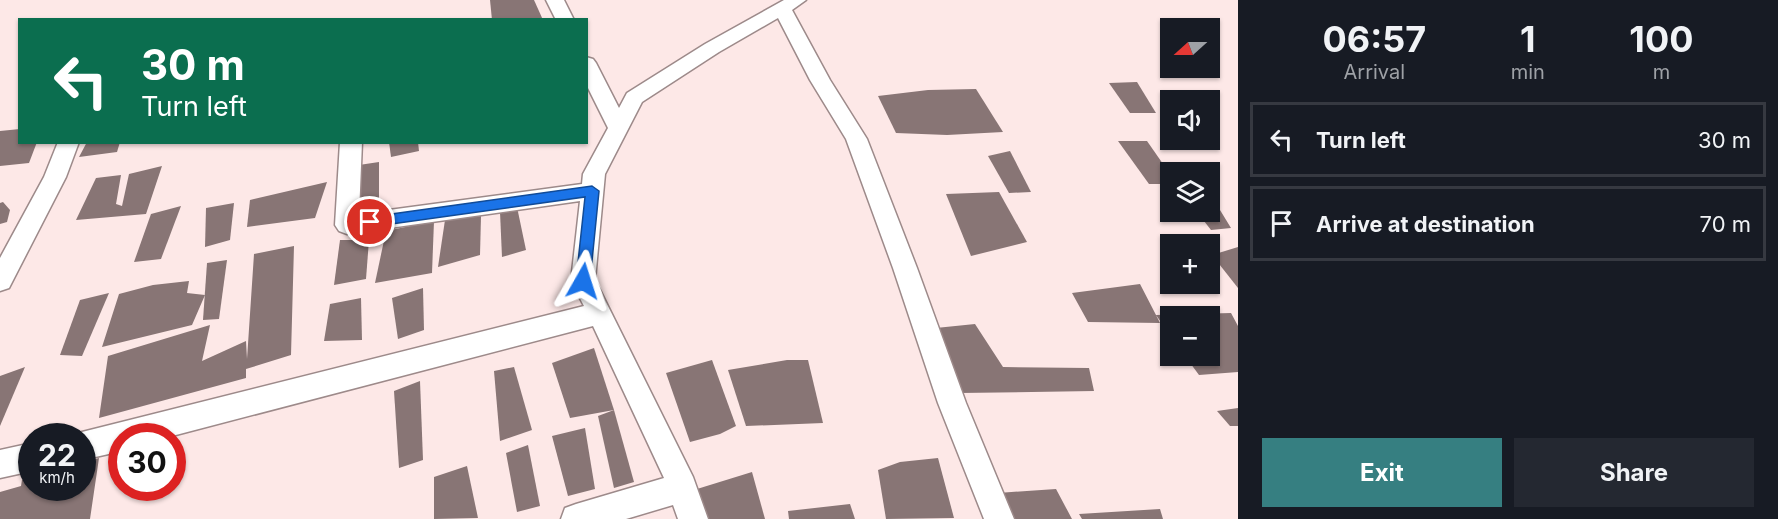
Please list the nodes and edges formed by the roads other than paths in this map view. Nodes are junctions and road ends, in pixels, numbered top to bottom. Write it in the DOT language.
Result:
graph roads {
  1 [pos="555,0"];
  2 [pos="790,4"];
  3 [pos="564,18"];
  4 [pos="588,67"];
  5 [pos="618,127"];
  6 [pos="68,144"];
  7 [pos="351,144"];
  8 [pos="592,191"];
  9 [pos="0,281"];
  10 [pos="600,313"];
  11 [pos="176,423"];
  12 [pos="18,460"];
  13 [pos="0,464"];
  14 [pos="683,487"];
  15 [pos="576,519"];
  16 [pos="693,519"];
  17 [pos="999,519"];
  1 -- 3 [label="street"];
  2 -- 5 [label="street"];
  2 -- 17 [label="street"];
  4 -- 5 [label="street"];
  5 -- 8 [label="street"];
  6 -- 9 [label="street"];
  7 -- 8 [label="street"];
  8 -- 10 [label="street"];
  10 -- 11 [label="street"];
  10 -- 14 [label="street"];
  12 -- 13 [label="street"];
  14 -- 15 [label="street"];
  14 -- 16 [label="street"];
}
